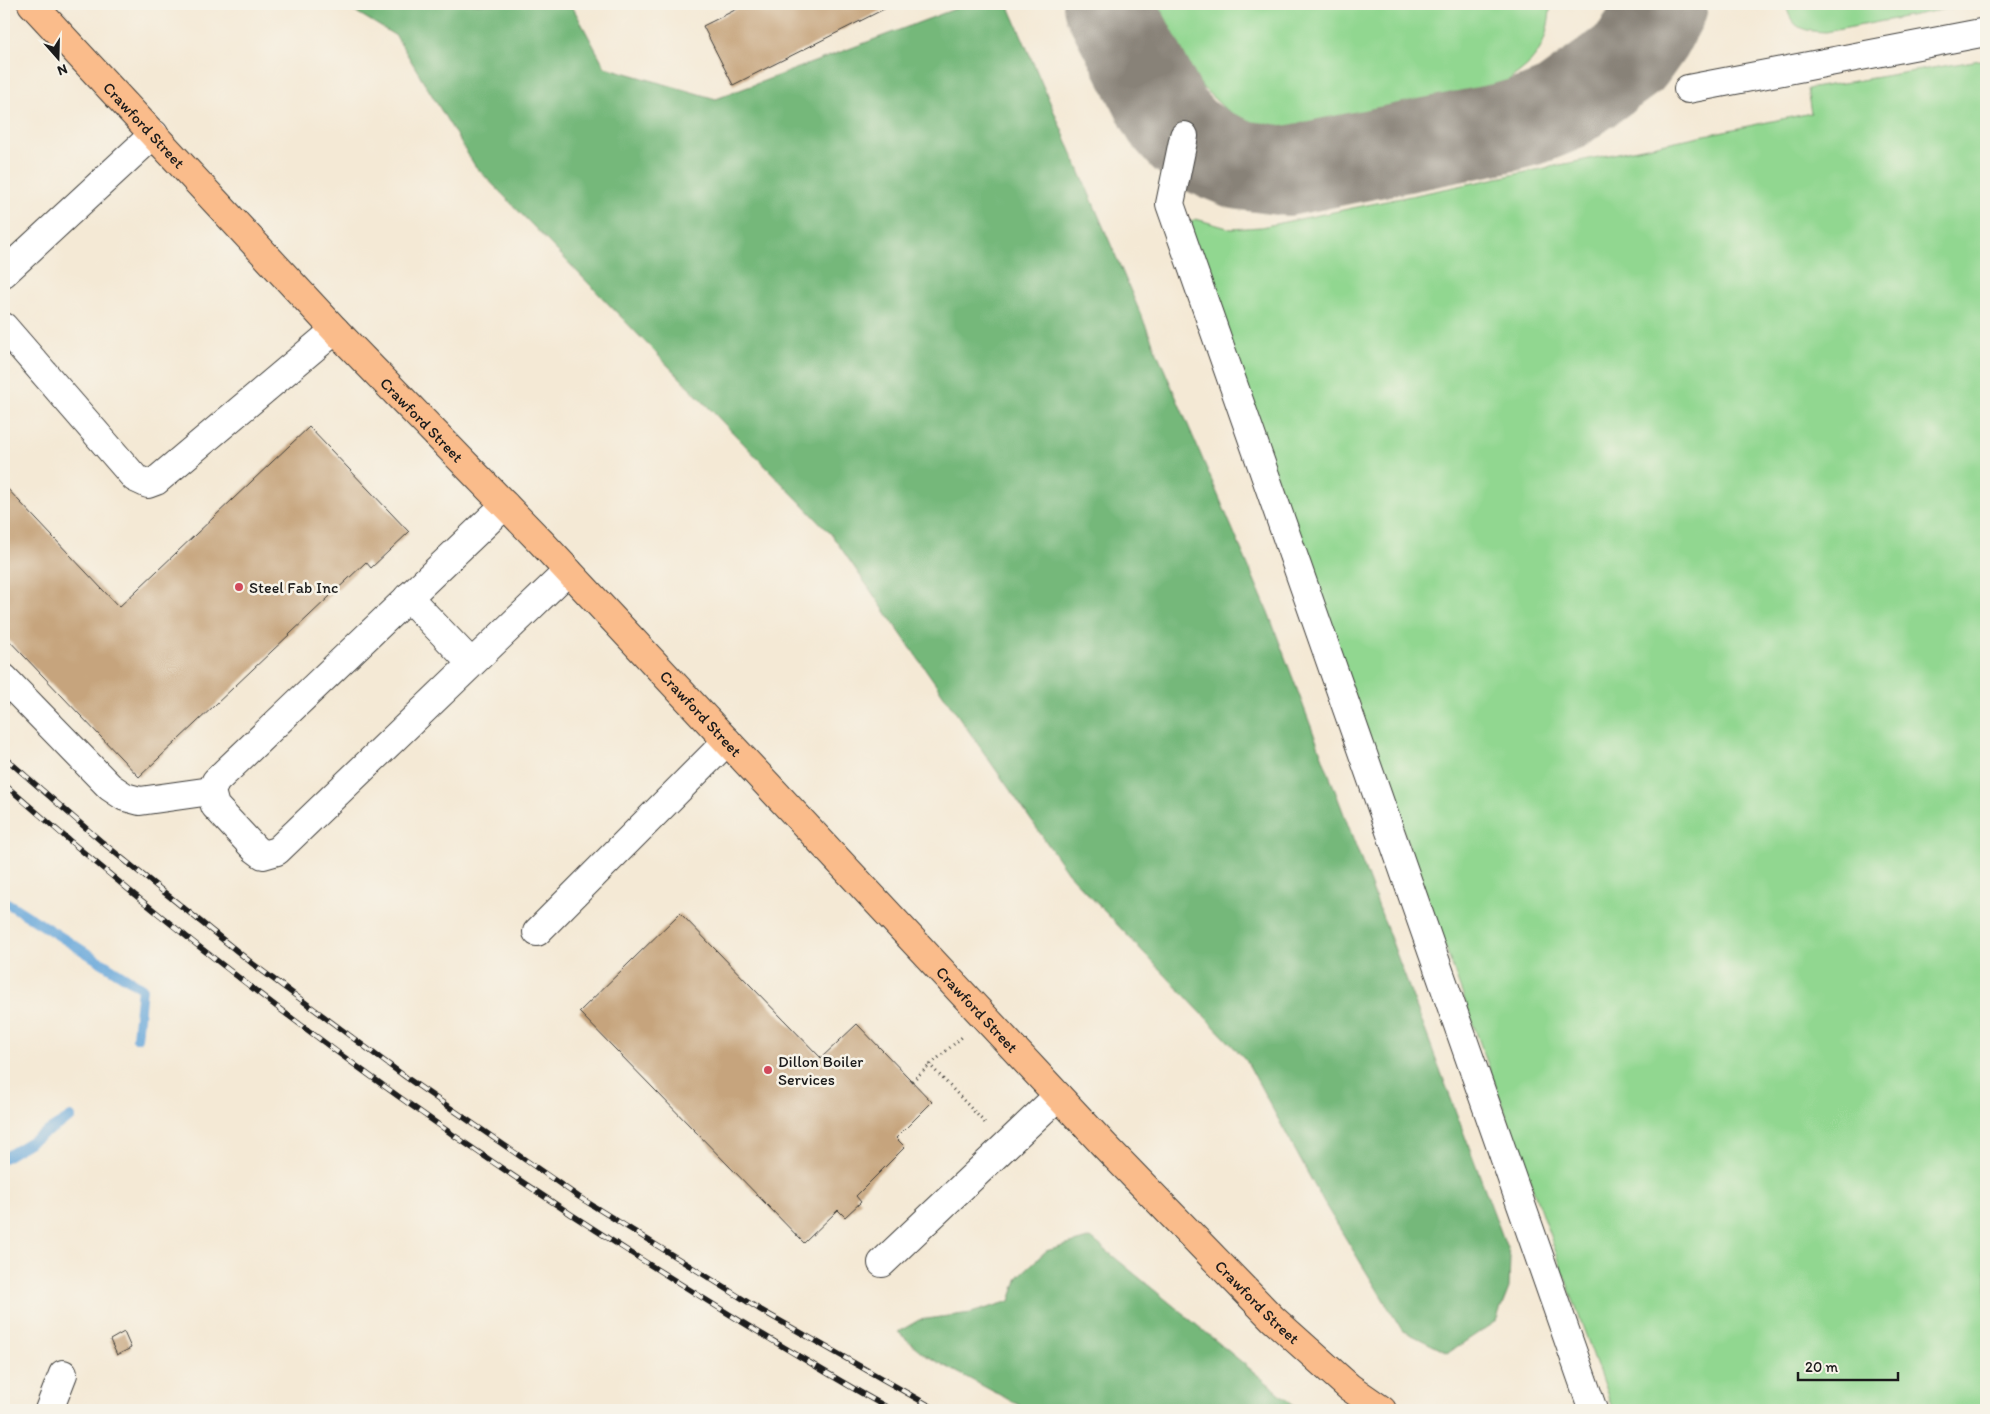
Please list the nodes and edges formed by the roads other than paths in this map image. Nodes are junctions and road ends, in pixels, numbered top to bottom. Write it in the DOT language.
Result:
graph roads {
  1 [pos="32,4"];
  2 [pos="1986,32"];
  3 [pos="1688,89"];
  4 [pos="154,134"];
  5 [pos="1184,136"];
  6 [pos="4,273"];
  7 [pos="4,327"];
  8 [pos="335,330"];
  9 [pos="504,505"];
  10 [pos="568,571"];
  11 [pos="408,597"];
  12 [pos="471,663"];
  13 [pos="4,678"];
  14 [pos="726,741"];
  15 [pos="210,791"];
  16 [pos="537,932"];
  17 [pos="1058,1096"];
  18 [pos="882,1263"];
  19 [pos="63,1374"];
  20 [pos="49,1410"];
  21 [pos="1382,1410"];
  22 [pos="1593,1410"];
  1 -- 4 [label="main road, Crawford Street"];
  2 -- 3 [label="lane"];
  4 -- 6 [label="lane"];
  4 -- 8 [label="main road, Crawford Street"];
  5 -- 22 [label="lane"];
  7 -- 8 [label="lane"];
  8 -- 9 [label="main road, Crawford Street"];
  9 -- 10 [label="main road, Crawford Street"];
  9 -- 11 [label="lane"];
  10 -- 12 [label="lane"];
  10 -- 14 [label="main road, Crawford Street"];
  11 -- 12 [label="lane"];
  11 -- 15 [label="lane"];
  12 -- 15 [label="lane"];
  13 -- 15 [label="lane"];
  14 -- 16 [label="lane"];
  14 -- 17 [label="main road, Crawford Street"];
  17 -- 18 [label="lane"];
  17 -- 21 [label="main road, Crawford Street"];
  19 -- 20 [label="lane"];
}
